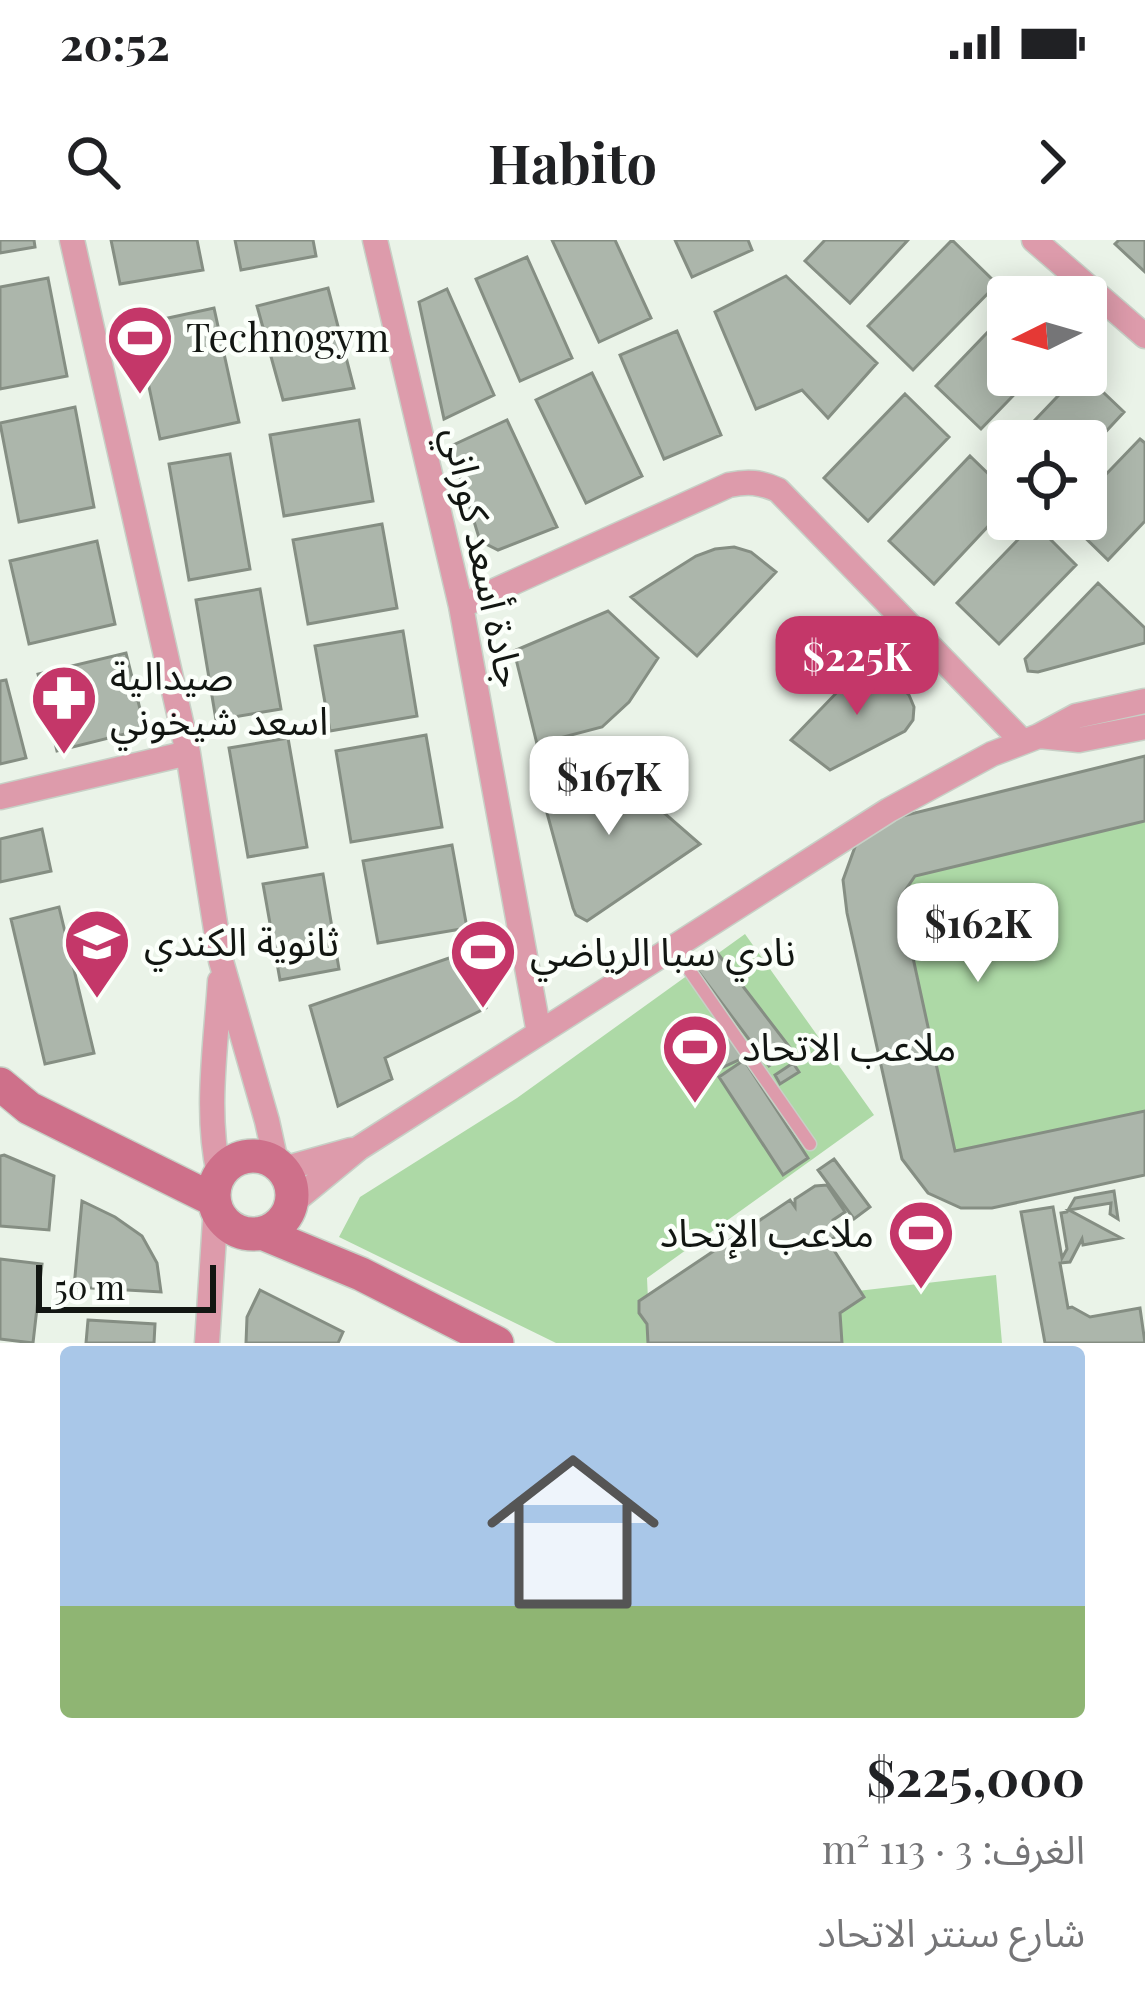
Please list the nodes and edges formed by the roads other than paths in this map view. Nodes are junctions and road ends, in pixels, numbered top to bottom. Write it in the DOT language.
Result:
graph roads {
  1 [pos="72,240"];
  2 [pos="1034,240"];
  3 [pos="383,242"];
  4 [pos="1145,337"];
  5 [pos="461,606"];
  6 [pos="1145,701"];
  7 [pos="1145,727"];
  8 [pos="1030,738"];
  9 [pos="188,753"];
  10 [pos="0,797"];
  11 [pos="674,947"];
  12 [pos="221,961"];
  13 [pos="538,1033"];
  14 [pos="0,1084"];
  15 [pos="15,1108"];
  16 [pos="810,1144"];
  17 [pos="359,1148"];
  18 [pos="280,1165"];
  19 [pos="217,1190"];
  20 [pos="280,1217"];
  21 [pos="207,1343"];
  22 [pos="497,1343"];
  1 -- 9 [label="street"];
  2 -- 4 [label="street"];
  3 -- 5 [label="street, جادة أسعد كوراني"];
  5 -- 8 [label="street"];
  5 -- 13 [label="street, جادة أسعد كوراني"];
  6 -- 8 [label="street"];
  7 -- 8 [label="street"];
  8 -- 11 [label="street"];
  9 -- 10 [label="street"];
  9 -- 12 [label="street"];
  11 -- 13 [label="street"];
  11 -- 16 [label="lane"];
  12 -- 18 [label="street"];
  12 -- 19 [label="street"];
  13 -- 17 [label="street"];
  14 -- 15 [label="street"];
  15 -- 19 [label="street"];
  17 -- 18 [label="street"];
  17 -- 20 [label="street"];
  18 -- 19 [label="street"];
  18 -- 20 [label="street"];
  19 -- 20 [label="street"];
  19 -- 21 [label="street"];
  20 -- 22 [label="street"];
}
